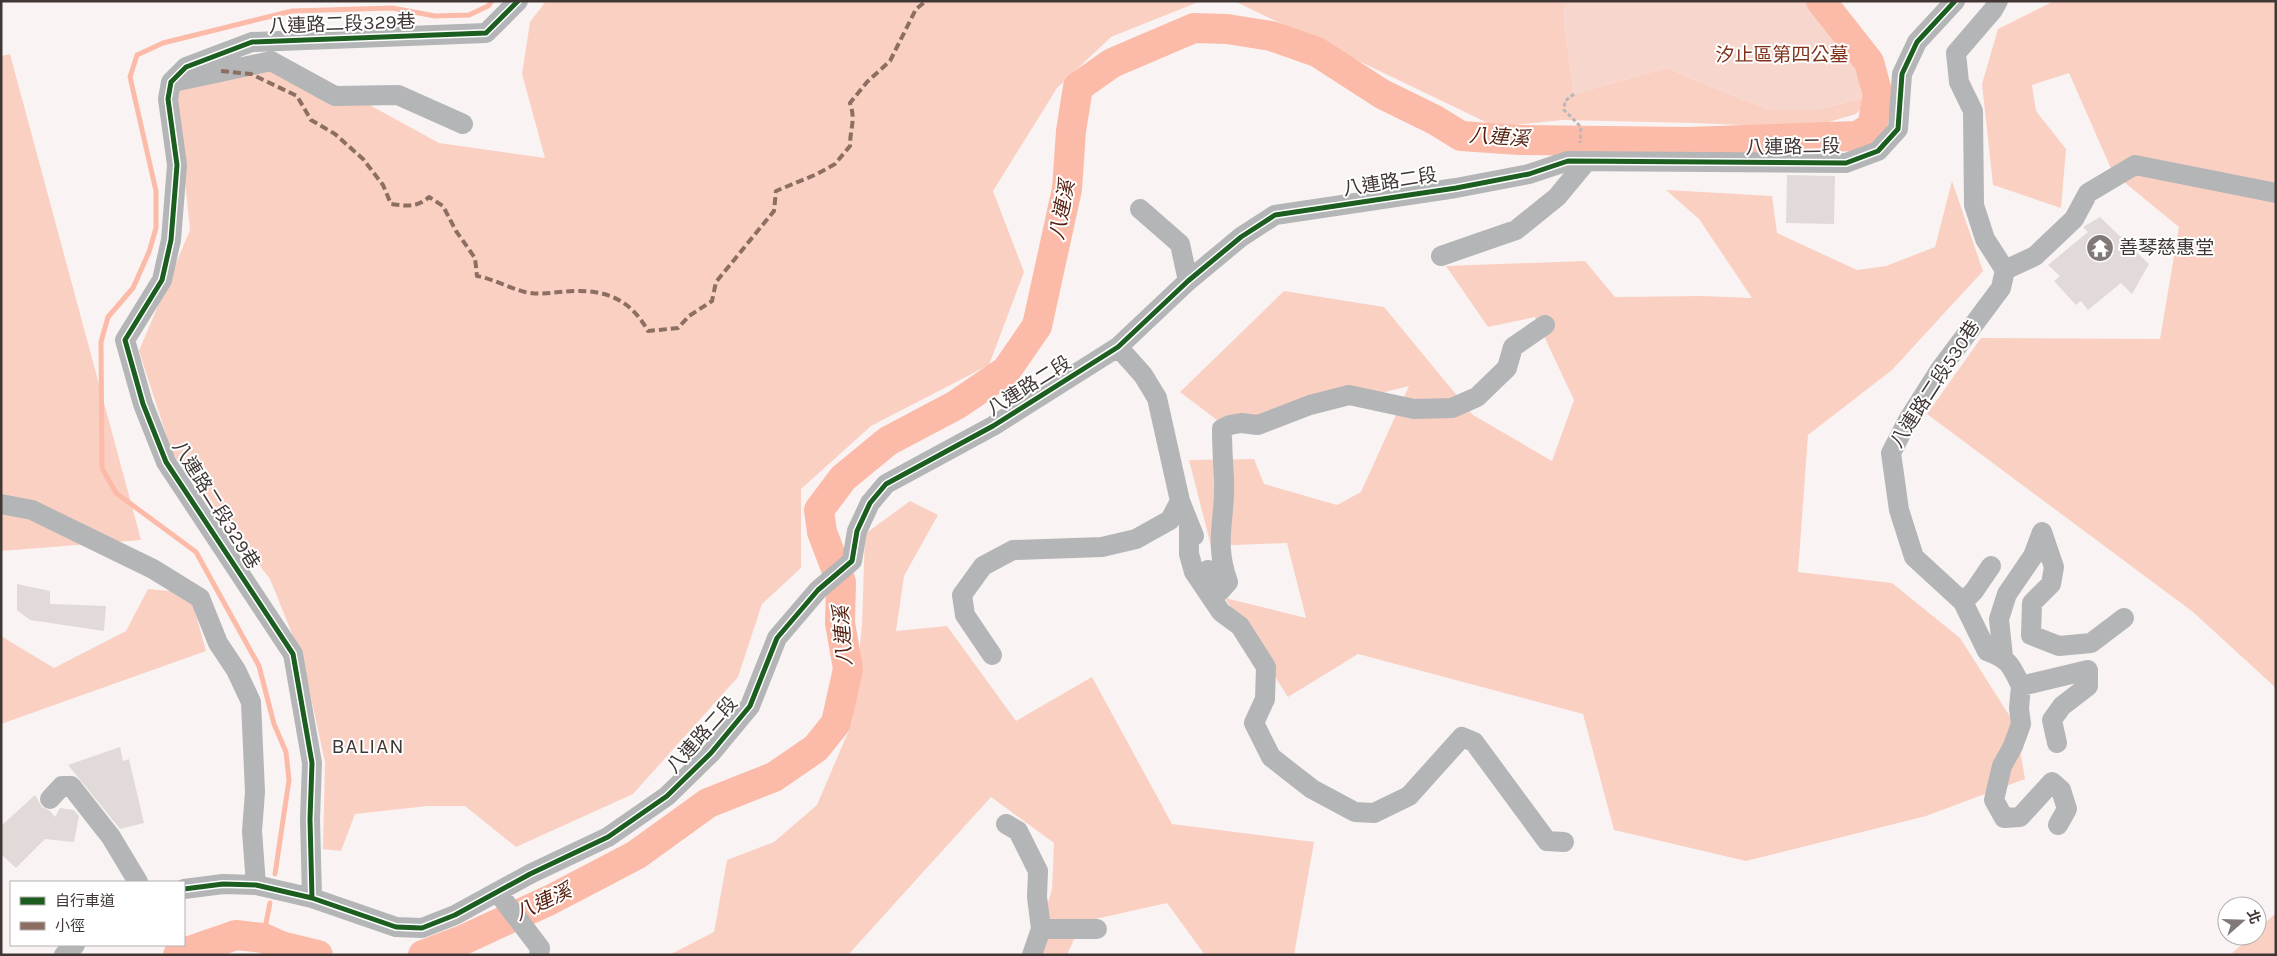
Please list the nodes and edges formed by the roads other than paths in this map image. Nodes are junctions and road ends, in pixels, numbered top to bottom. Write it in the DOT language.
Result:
graph roads {
  1 [pos="518,1"];
  2 [pos="1955,1"];
  3 [pos="1998,1"];
  4 [pos="171,82"];
  5 [pos="463,124"];
  6 [pos="1582,157"];
  7 [pos="2276,193"];
  8 [pos="1140,209"];
  9 [pos="1442,256"];
  10 [pos="2005,270"];
  11 [pos="1188,281"];
  12 [pos="1545,325"];
  13 [pos="1118,347"];
  14 [pos="1180,501"];
  15 [pos="1,504"];
  16 [pos="1189,525"];
  17 [pos="1991,566"];
  18 [pos="1964,602"];
  19 [pos="2124,618"];
  20 [pos="992,655"];
  21 [pos="2003,657"];
  22 [pos="2021,686"];
  23 [pos="2057,743"];
  24 [pos="50,799"];
  25 [pos="1006,824"];
  26 [pos="2058,825"];
  27 [pos="1564,842"];
  28 [pos="137,881"];
  29 [pos="256,885"];
  30 [pos="185,889"];
  31 [pos="498,893"];
  32 [pos="312,898"];
  33 [pos="1041,929"];
  34 [pos="1097,929"];
  35 [pos="74,946"];
  36 [pos="64,955"];
  37 [pos="538,955"];
  38 [pos="1032,955"];
  1 -- 4 [label="street, 八連路二段329巷"];
  2 -- 6 [label="street, 八連路二段"];
  3 -- 10 [label="street"];
  4 -- 5 [label="street"];
  4 -- 32 [label="street, 八連路二段329巷"];
  6 -- 9 [label="street"];
  6 -- 11 [label="street, 八連路二段"];
  7 -- 10 [label="street"];
  8 -- 11 [label="street"];
  10 -- 18 [label="street, 八連路二段530巷"];
  11 -- 13 [label="street, 八連路二段"];
  12 -- 16 [label="street"];
  13 -- 14 [label="street"];
  13 -- 31 [label="street, 八連路二段"];
  14 -- 16 [label="street"];
  14 -- 20 [label="street"];
  15 -- 29 [label="street"];
  16 -- 27 [label="street"];
  17 -- 18 [label="street"];
  18 -- 21 [label="street, 八連路二段530巷"];
  19 -- 21 [label="street"];
  21 -- 22 [label="street, 八連路二段530巷"];
  22 -- 23 [label="street"];
  22 -- 26 [label="street"];
  24 -- 28 [label="street"];
  25 -- 33 [label="street"];
  29 -- 30 [label="street, 八連路二段"];
  29 -- 32 [label="street, 八連路二段"];
  31 -- 32 [label="street, 八連路二段"];
  31 -- 37 [label="street"];
  33 -- 34 [label="street"];
  33 -- 38 [label="street"];
  35 -- 36 [label="street"];
}
